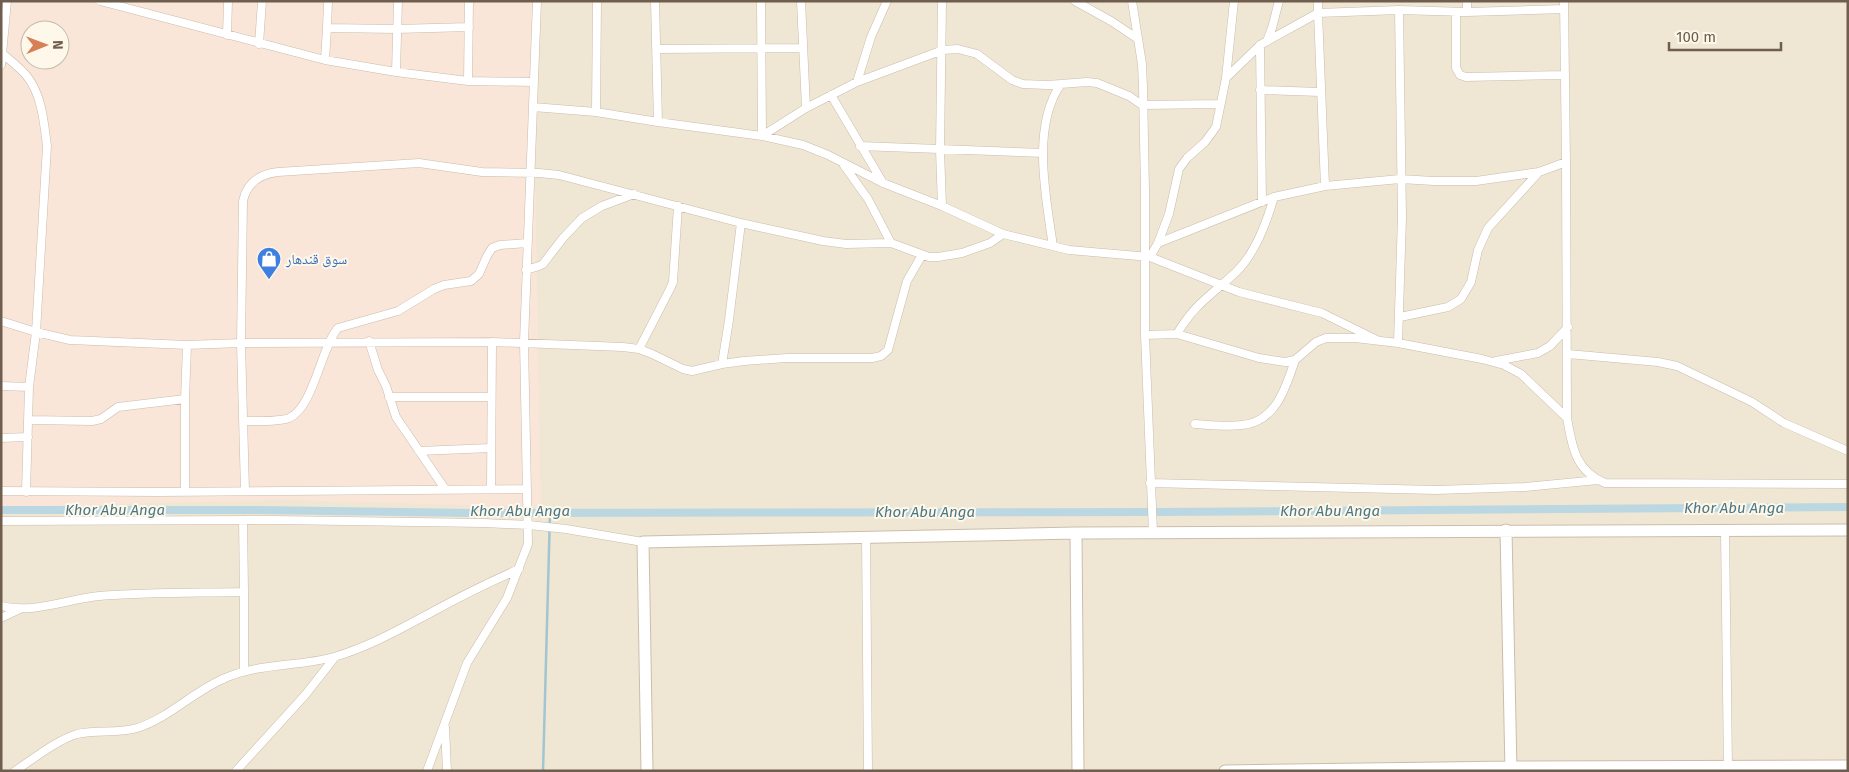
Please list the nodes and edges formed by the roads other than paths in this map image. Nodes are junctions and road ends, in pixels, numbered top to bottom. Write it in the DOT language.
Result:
graph roads {
  1 [pos="7,1"];
  2 [pos="100,1"];
  3 [pos="228,1"];
  4 [pos="262,1"];
  5 [pos="328,1"];
  6 [pos="398,1"];
  7 [pos="470,1"];
  8 [pos="537,1"];
  9 [pos="597,1"];
  10 [pos="655,1"];
  11 [pos="761,1"];
  12 [pos="801,1"];
  13 [pos="887,1"];
  14 [pos="942,1"];
  15 [pos="1074,1"];
  16 [pos="1132,1"];
  17 [pos="1234,1"];
  18 [pos="1318,1"];
  19 [pos="1467,1"];
  20 [pos="1525,1"];
  21 [pos="1278,2"];
  22 [pos="1564,5"];
  23 [pos="1399,10"];
  24 [pos="1525,11"];
  25 [pos="1456,12"];
  26 [pos="1467,12"];
  27 [pos="1318,13"];
  28 [pos="470,27"];
  29 [pos="327,28"];
  30 [pos="398,29"];
  31 [pos="3,34"];
  32 [pos="227,35"];
  33 [pos="1138,39"];
  34 [pos="1263,43"];
  35 [pos="259,44"];
  36 [pos="761,48"];
  37 [pos="802,48"];
  38 [pos="657,49"];
  39 [pos="943,50"];
  40 [pos="2,60"];
  41 [pos="325,60"];
  42 [pos="396,72"];
  43 [pos="1565,75"];
  44 [pos="1226,78"];
  45 [pos="468,81"];
  46 [pos="534,82"];
  47 [pos="857,82"];
  48 [pos="1061,84"];
  49 [pos="1260,90"];
  50 [pos="1320,92"];
  51 [pos="831,95"];
  52 [pos="1220,104"];
  53 [pos="1142,106"];
  54 [pos="534,107"];
  55 [pos="806,108"];
  56 [pos="596,112"];
  57 [pos="658,122"];
  58 [pos="762,136"];
  59 [pos="860,146"];
  60 [pos="940,150"];
  61 [pos="1043,153"];
  62 [pos="842,162"];
  63 [pos="1566,162"];
  64 [pos="1539,172"];
  65 [pos="529,173"];
  66 [pos="1400,179"];
  67 [pos="883,184"];
  68 [pos="1325,186"];
  69 [pos="634,194"];
  70 [pos="1274,197"];
  71 [pos="1262,202"];
  72 [pos="678,206"];
  73 [pos="942,206"];
  74 [pos="741,223"];
  75 [pos="1003,234"];
  76 [pos="527,243"];
  77 [pos="891,243"];
  78 [pos="1158,243"];
  79 [pos="1053,246"];
  80 [pos="922,255"];
  81 [pos="1147,256"];
  82 [pos="526,270"];
  83 [pos="1221,285"];
  84 [pos="1400,317"];
  85 [pos="1,321"];
  86 [pos="1568,326"];
  87 [pos="36,332"];
  88 [pos="1178,334"];
  89 [pos="1145,335"];
  90 [pos="1378,340"];
  91 [pos="369,341"];
  92 [pos="329,342"];
  93 [pos="492,342"];
  94 [pos="524,342"];
  95 [pos="241,343"];
  96 [pos="1398,343"];
  97 [pos="186,345"];
  98 [pos="638,349"];
  99 [pos="1568,354"];
  100 [pos="1295,360"];
  101 [pos="1492,362"];
  102 [pos="722,364"];
  103 [pos="1,386"];
  104 [pos="29,387"];
  105 [pos="389,397"];
  106 [pos="491,397"];
  107 [pos="185,399"];
  108 [pos="1567,418"];
  109 [pos="28,420"];
  110 [pos="243,421"];
  111 [pos="1195,424"];
  112 [pos="1,438"];
  113 [pos="28,438"];
  114 [pos="491,448"];
  115 [pos="419,451"];
  116 [pos="1848,451"];
  117 [pos="1598,480"];
  118 [pos="1150,483"];
  119 [pos="1848,484"];
  120 [pos="445,489"];
  121 [pos="491,489"];
  122 [pos="527,489"];
  123 [pos="1,491"];
  124 [pos="185,491"];
  125 [pos="245,491"];
  126 [pos="26,492"];
  127 [pos="243,520"];
  128 [pos="1,521"];
  129 [pos="528,522"];
  130 [pos="1506,530"];
  131 [pos="1725,530"];
  132 [pos="1848,530"];
  133 [pos="1153,532"];
  134 [pos="1076,533"];
  135 [pos="866,537"];
  136 [pos="643,542"];
  137 [pos="519,569"];
  138 [pos="244,592"];
  139 [pos="1,606"];
  140 [pos="21,609"];
  141 [pos="1,618"];
  142 [pos="335,657"];
  143 [pos="244,671"];
  144 [pos="445,720"];
  145 [pos="1848,766"];
  146 [pos="1511,769"];
  147 [pos="1650,769"];
  148 [pos="1728,769"];
  149 [pos="15,771"];
  150 [pos="236,771"];
  151 [pos="428,771"];
  152 [pos="447,771"];
  153 [pos="647,771"];
  154 [pos="868,771"];
  155 [pos="1078,771"];
  156 [pos="1225,771"];
  1 -- 31 [label="street"];
  2 -- 32 [label="street"];
  3 -- 32 [label="street"];
  4 -- 35 [label="street"];
  5 -- 29 [label="street"];
  6 -- 30 [label="street"];
  7 -- 28 [label="street"];
  8 -- 46 [label="street"];
  9 -- 56 [label="street"];
  10 -- 38 [label="street"];
  11 -- 36 [label="street"];
  12 -- 37 [label="street"];
  13 -- 47 [label="street"];
  14 -- 39 [label="street"];
  15 -- 33 [label="street"];
  16 -- 33 [label="street"];
  17 -- 44 [label="street"];
  18 -- 27 [label="street"];
  19 -- 26 [label="street"];
  20 -- 24 [label="street"];
  21 -- 34 [label="street"];
  22 -- 24 [label="street"];
  22 -- 43 [label="street"];
  23 -- 25 [label="street"];
  23 -- 27 [label="street"];
  23 -- 66 [label="street"];
  24 -- 26 [label="street"];
  25 -- 26 [label="street"];
  25 -- 43 [label="street"];
  27 -- 34 [label="street"];
  27 -- 50 [label="street"];
  28 -- 30 [label="street"];
  28 -- 45 [label="street"];
  29 -- 30 [label="street"];
  29 -- 41 [label="street"];
  30 -- 42 [label="street"];
  31 -- 40 [label="street"];
  32 -- 35 [label="street"];
  33 -- 53 [label="street"];
  34 -- 44 [label="street"];
  34 -- 49 [label="street"];
  35 -- 41 [label="street"];
  36 -- 37 [label="street"];
  36 -- 38 [label="street"];
  36 -- 58 [label="street"];
  37 -- 55 [label="street"];
  38 -- 57 [label="street"];
  39 -- 47 [label="street"];
  39 -- 48 [label="street"];
  39 -- 60 [label="street"];
  40 -- 87 [label="street"];
  41 -- 42 [label="street"];
  42 -- 45 [label="street"];
  43 -- 63 [label="street"];
  44 -- 52 [label="street"];
  45 -- 46 [label="street"];
  46 -- 54 [label="street"];
  47 -- 51 [label="street"];
  48 -- 53 [label="street"];
  48 -- 61 [label="street"];
  49 -- 50 [label="street"];
  49 -- 71 [label="street"];
  50 -- 68 [label="street"];
  51 -- 55 [label="street"];
  51 -- 59 [label="street"];
  52 -- 53 [label="street"];
  52 -- 78 [label="street"];
  53 -- 81 [label="street"];
  54 -- 56 [label="street"];
  54 -- 65 [label="street"];
  55 -- 58 [label="street"];
  56 -- 57 [label="street"];
  57 -- 58 [label="street"];
  58 -- 62 [label="street"];
  59 -- 60 [label="street"];
  59 -- 67 [label="street"];
  60 -- 61 [label="street"];
  60 -- 73 [label="street"];
  61 -- 79 [label="street"];
  62 -- 67 [label="street"];
  62 -- 77 [label="street"];
  63 -- 64 [label="street"];
  63 -- 86 [label="street"];
  64 -- 66 [label="street"];
  64 -- 84 [label="street"];
  65 -- 69 [label="street"];
  65 -- 76 [label="street"];
  65 -- 95 [label="street"];
  66 -- 68 [label="street"];
  66 -- 84 [label="street"];
  67 -- 73 [label="street"];
  68 -- 70 [label="street"];
  69 -- 72 [label="street"];
  69 -- 82 [label="street"];
  70 -- 71 [label="street"];
  70 -- 83 [label="street"];
  71 -- 78 [label="street"];
  72 -- 74 [label="street"];
  72 -- 98 [label="street"];
  73 -- 75 [label="street"];
  74 -- 77 [label="street"];
  74 -- 102 [label="street"];
  75 -- 79 [label="street"];
  75 -- 80 [label="street"];
  76 -- 82 [label="street"];
  76 -- 92 [label="street"];
  77 -- 80 [label="street"];
  78 -- 81 [label="street"];
  79 -- 81 [label="street"];
  80 -- 102 [label="street"];
  81 -- 83 [label="street"];
  81 -- 89 [label="street"];
  82 -- 94 [label="street"];
  83 -- 88 [label="street"];
  83 -- 90 [label="street"];
  84 -- 96 [label="street"];
  85 -- 87 [label="street"];
  86 -- 99 [label="street"];
  86 -- 101 [label="street"];
  87 -- 97 [label="street"];
  87 -- 104 [label="street"];
  88 -- 89 [label="street"];
  88 -- 100 [label="street"];
  89 -- 118 [label="street"];
  90 -- 96 [label="street"];
  90 -- 100 [label="street"];
  91 -- 92 [label="street"];
  91 -- 93 [label="street"];
  91 -- 105 [label="street"];
  92 -- 95 [label="street"];
  92 -- 110 [label="street"];
  93 -- 94 [label="street"];
  93 -- 106 [label="street"];
  94 -- 98 [label="street"];
  94 -- 122 [label="street"];
  95 -- 97 [label="street"];
  95 -- 110 [label="street"];
  96 -- 101 [label="street"];
  97 -- 107 [label="street"];
  98 -- 102 [label="street"];
  99 -- 108 [label="street"];
  99 -- 116 [label="street"];
  100 -- 111 [label="street"];
  101 -- 108 [label="street"];
  103 -- 104 [label="street"];
  104 -- 109 [label="street"];
  105 -- 106 [label="street"];
  105 -- 115 [label="street"];
  106 -- 114 [label="street"];
  107 -- 109 [label="street"];
  107 -- 124 [label="street"];
  108 -- 117 [label="street"];
  109 -- 113 [label="street"];
  110 -- 125 [label="street"];
  112 -- 113 [label="street"];
  113 -- 126 [label="street"];
  114 -- 115 [label="street"];
  114 -- 121 [label="street"];
  115 -- 120 [label="street"];
  117 -- 118 [label="street"];
  117 -- 119 [label="street"];
  118 -- 133 [label="street"];
  120 -- 121 [label="street"];
  120 -- 125 [label="street"];
  121 -- 122 [label="street"];
  122 -- 129 [label="street"];
  123 -- 126 [label="street"];
  124 -- 125 [label="street"];
  124 -- 126 [label="street"];
  127 -- 128 [label="street"];
  127 -- 129 [label="street"];
  127 -- 138 [label="street"];
  129 -- 136 [label="street"];
  129 -- 137 [label="street"];
  130 -- 131 [label="street"];
  130 -- 133 [label="street"];
  130 -- 146 [label="street"];
  131 -- 132 [label="street"];
  131 -- 148 [label="street"];
  133 -- 134 [label="street"];
  134 -- 135 [label="street"];
  134 -- 155 [label="street"];
  135 -- 136 [label="street"];
  135 -- 154 [label="street"];
  136 -- 153 [label="street"];
  137 -- 142 [label="street"];
  137 -- 144 [label="street"];
  138 -- 140 [label="street"];
  138 -- 143 [label="street"];
  139 -- 140 [label="street"];
  140 -- 141 [label="street"];
  142 -- 143 [label="street"];
  142 -- 150 [label="street"];
  143 -- 149 [label="street"];
  144 -- 151 [label="street"];
  144 -- 152 [label="street"];
  145 -- 148 [label="street"];
  146 -- 147 [label="street"];
  146 -- 156 [label="street"];
  147 -- 148 [label="street"];
}
